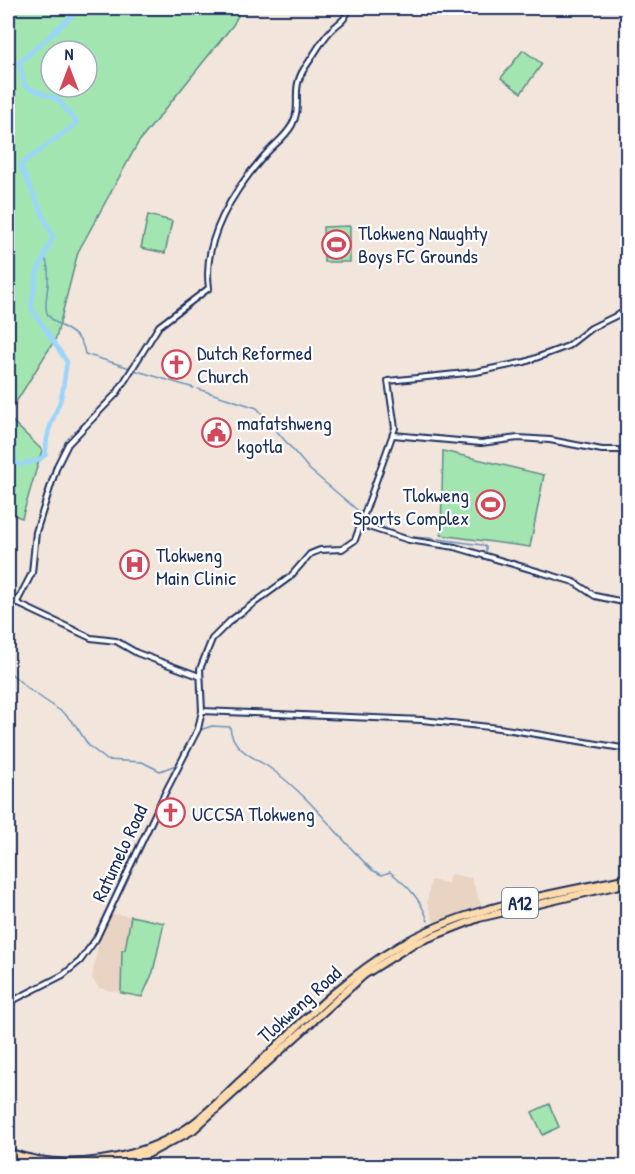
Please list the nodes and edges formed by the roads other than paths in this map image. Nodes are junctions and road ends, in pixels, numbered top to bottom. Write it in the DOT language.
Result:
graph roads {
  1 [pos="350,8"];
  2 [pos="627,310"];
  3 [pos="393,435"];
  4 [pos="627,450"];
  5 [pos="362,525"];
  6 [pos="8,599"];
  7 [pos="17,602"];
  8 [pos="627,603"];
  9 [pos="200,669"];
  10 [pos="192,674"];
  11 [pos="199,676"];
  12 [pos="202,711"];
  13 [pos="627,749"];
  14 [pos="627,878"];
  15 [pos="627,883"];
  16 [pos="8,1003"];
  17 [pos="8,1155"];
  18 [pos="58,1167"];
  19 [pos="89,1167"];
  1 -- 7 [label="street"];
  2 -- 3 [label="street"];
  3 -- 4 [label="street"];
  3 -- 5 [label="street"];
  5 -- 8 [label="street"];
  5 -- 9 [label="street, Ratumelo Road"];
  6 -- 7 [label="street"];
  7 -- 10 [label="street"];
  9 -- 10 [label="street"];
  9 -- 11 [label="street, Ratumelo Road"];
  10 -- 11 [label="street"];
  11 -- 12 [label="street, Ratumelo Road"];
  12 -- 13 [label="street"];
  12 -- 16 [label="street, Ratumelo Road"];
  14 -- 17 [label="main road, Tlokweng Road / A12"];
  15 -- 19 [label="main road, Tlokweng Road / A12"];
  17 -- 18 [label="main road, Tlokweng Road"];
}
